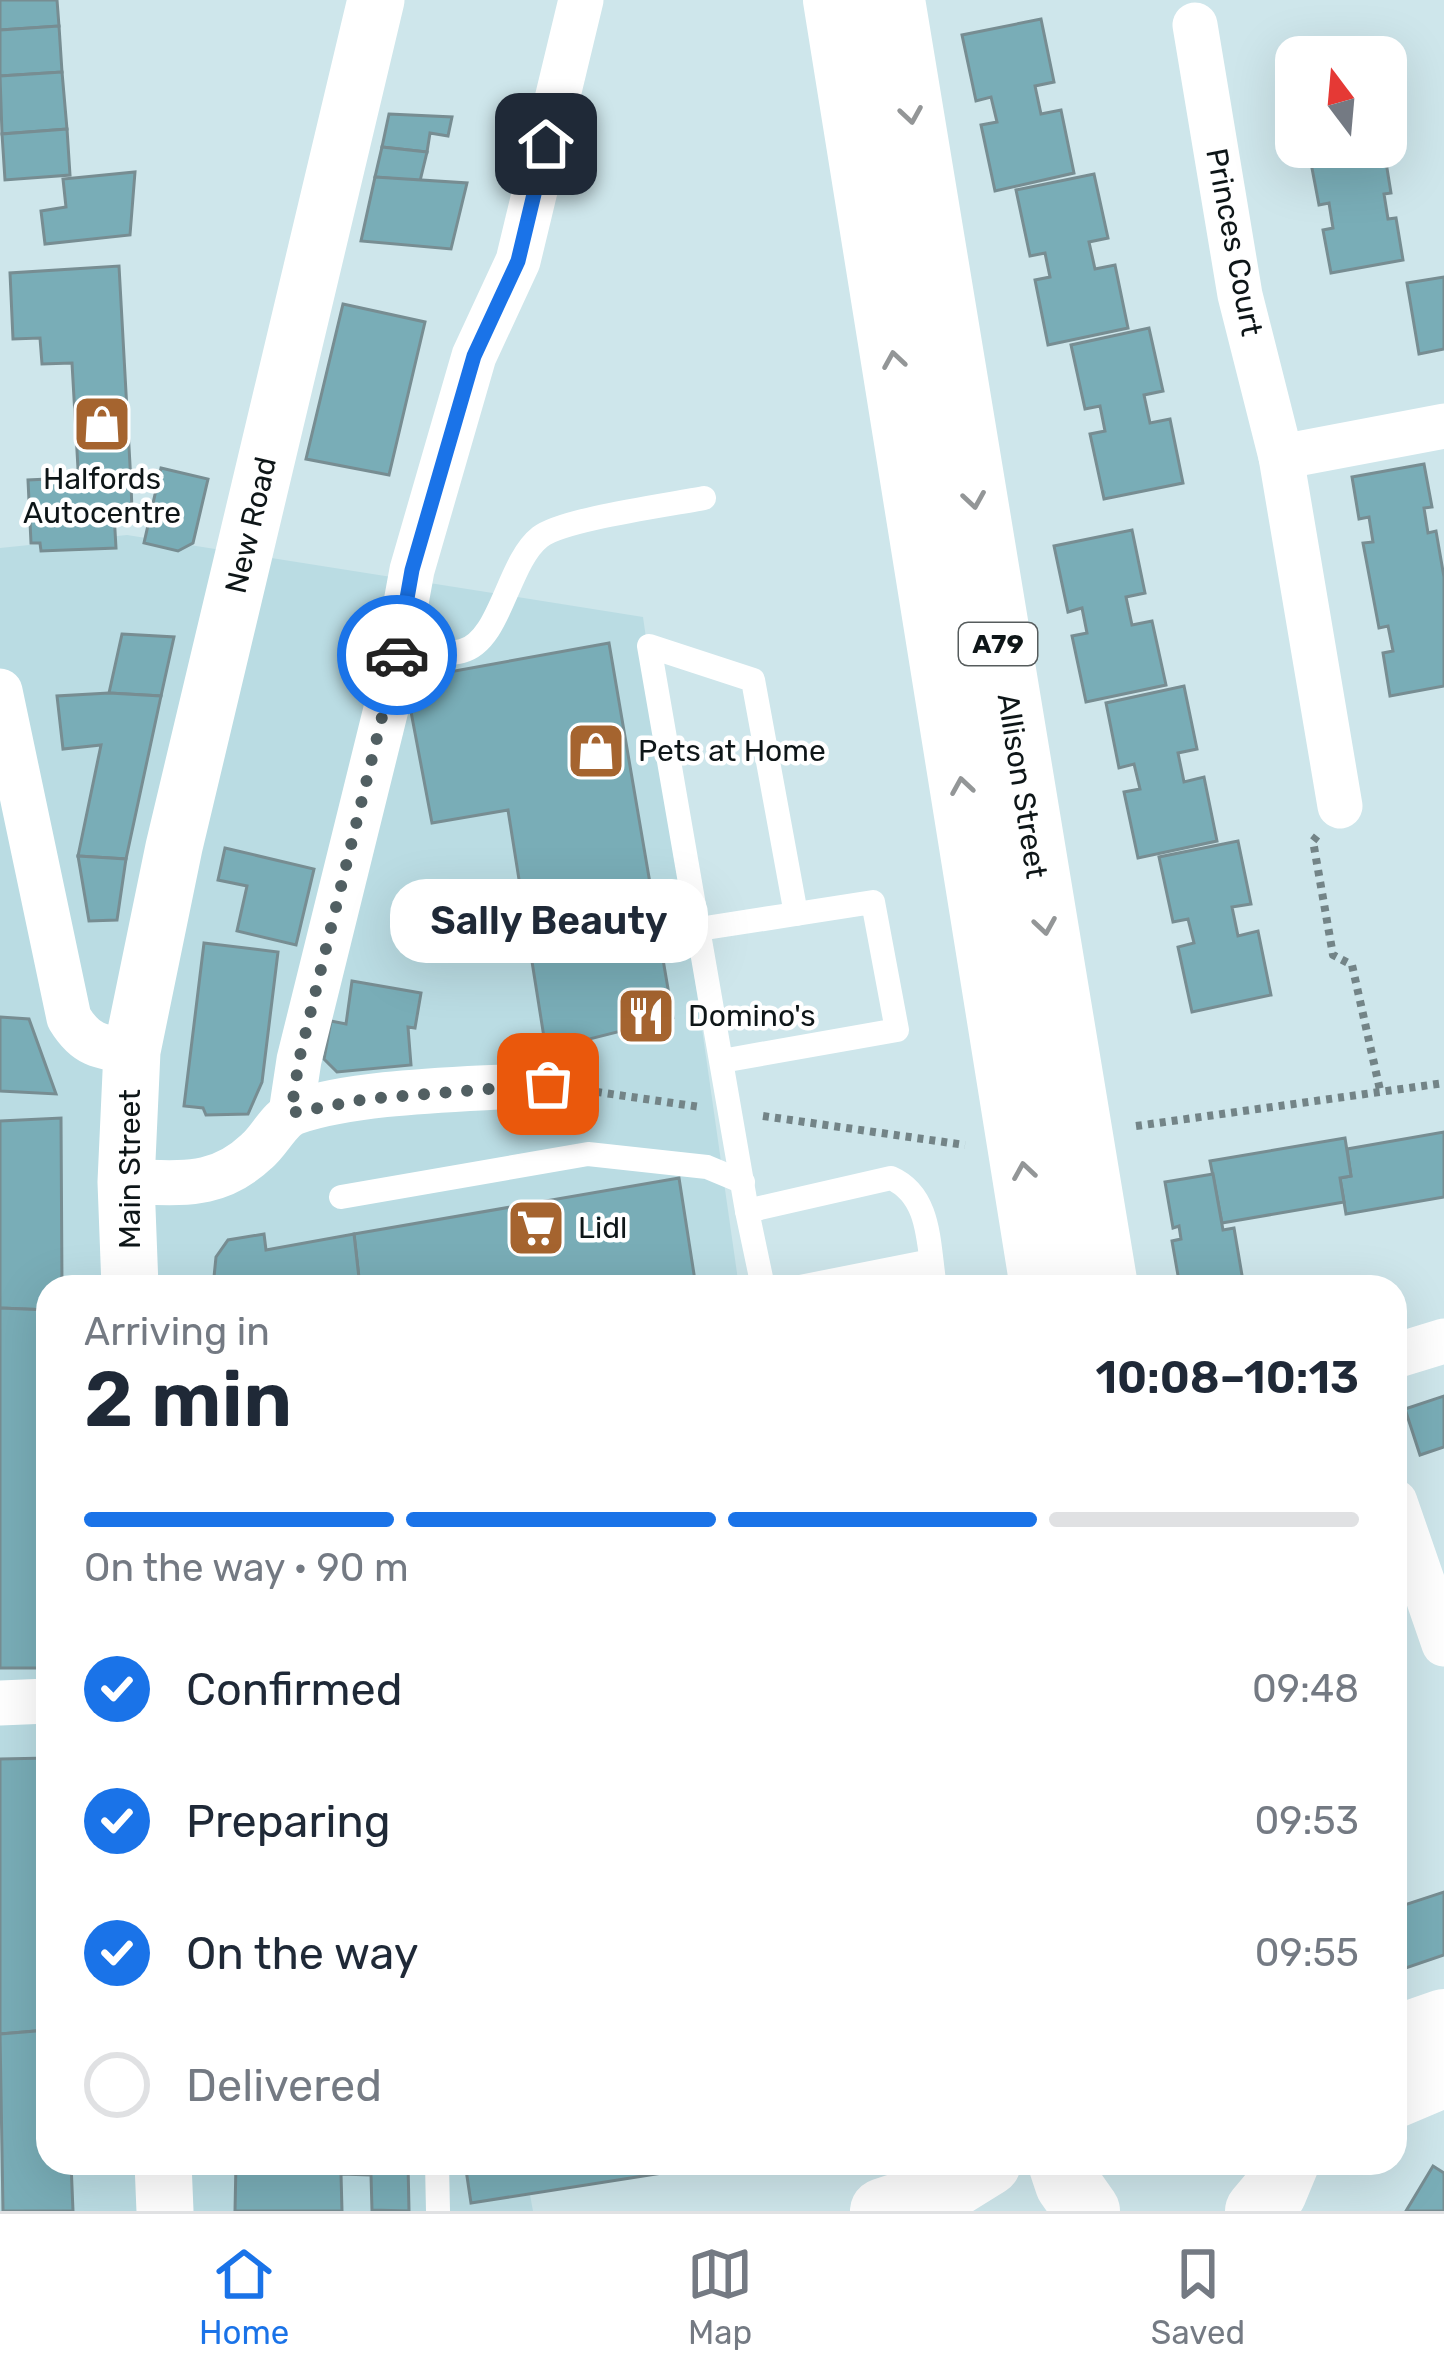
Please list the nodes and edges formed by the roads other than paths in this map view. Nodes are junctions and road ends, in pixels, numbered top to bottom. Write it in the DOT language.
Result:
graph roads {
  1 [pos="376,0"];
  2 [pos="580,0"];
  3 [pos="836,0"];
  4 [pos="892,0"];
  5 [pos="1195,25"];
  6 [pos="1444,426"];
  7 [pos="1281,457"];
  8 [pos="704,498"];
  9 [pos="397,656"];
  10 [pos="0,692"];
  11 [pos="1340,806"];
  12 [pos="796,914"];
  13 [pos="699,928"];
  14 [pos="132,1051"];
  15 [pos="722,1061"];
  16 [pos="548,1084"];
  17 [pos="291,1113"];
  18 [pos="126,1182"];
  19 [pos="742,1182"];
  20 [pos="341,1197"];
  21 [pos="748,1211"];
  22 [pos="933,1274"];
  23 [pos="130,1275"];
  24 [pos="761,1275"];
  25 [pos="1040,1275"];
  26 [pos="1103,1275"];
  27 [pos="1444,1341"];
  28 [pos="1407,1352"];
  29 [pos="1407,1537"];
  30 [pos="1444,1644"];
  31 [pos="36,1702"];
  32 [pos="0,1703"];
  33 [pos="1444,2022"];
  34 [pos="1407,2034"];
  35 [pos="1444,2074"];
  36 [pos="1407,2090"];
  37 [pos="164,2175"];
  38 [pos="437,2175"];
  39 [pos="969,2175"];
  40 [pos="1065,2175"];
  41 [pos="1281,2175"];
  42 [pos="165,2211"];
  43 [pos="437,2211"];
  44 [pos="883,2211"];
  45 [pos="1085,2211"];
  46 [pos="1258,2211"];
  1 -- 14 [label="street, New Road"];
  2 -- 9 [label="street"];
  25 -- 3 [label="main road, Allison Street / A79, one-way"];
  4 -- 26 [label="main road, Allison Street / A79, one-way"];
  5 -- 7 [label="street, Princes Court"];
  6 -- 7 [label="street"];
  7 -- 11 [label="street, Princes Court"];
  8 -- 9 [label="lane"];
  9 -- 17 [label="street"];
  10 -- 14 [label="street"];
  12 -- 13 [label="lane"];
  12 -- 13 [label="lane"];
  12 -- 15 [label="lane"];
  13 -- 15 [label="lane"];
  14 -- 18 [label="street, Main Street"];
  15 -- 19 [label="lane"];
  16 -- 17 [label="street"];
  17 -- 18 [label="street"];
  18 -- 23 [label="street, Main Street"];
  19 -- 20 [label="lane"];
  19 -- 21 [label="lane"];
  21 -- 22 [label="lane"];
  21 -- 24 [label="lane"];
  27 -- 28 [label="street"];
  29 -- 30 [label="street"];
  31 -- 32 [label="street"];
  33 -- 34 [label="main road"];
  35 -- 36 [label="main road"];
  37 -- 42 [label="street"];
  38 -- 43 [label="lane"];
  39 -- 44 [label="main road"];
  40 -- 45 [label="main road"];
  41 -- 46 [label="main road"];
}
